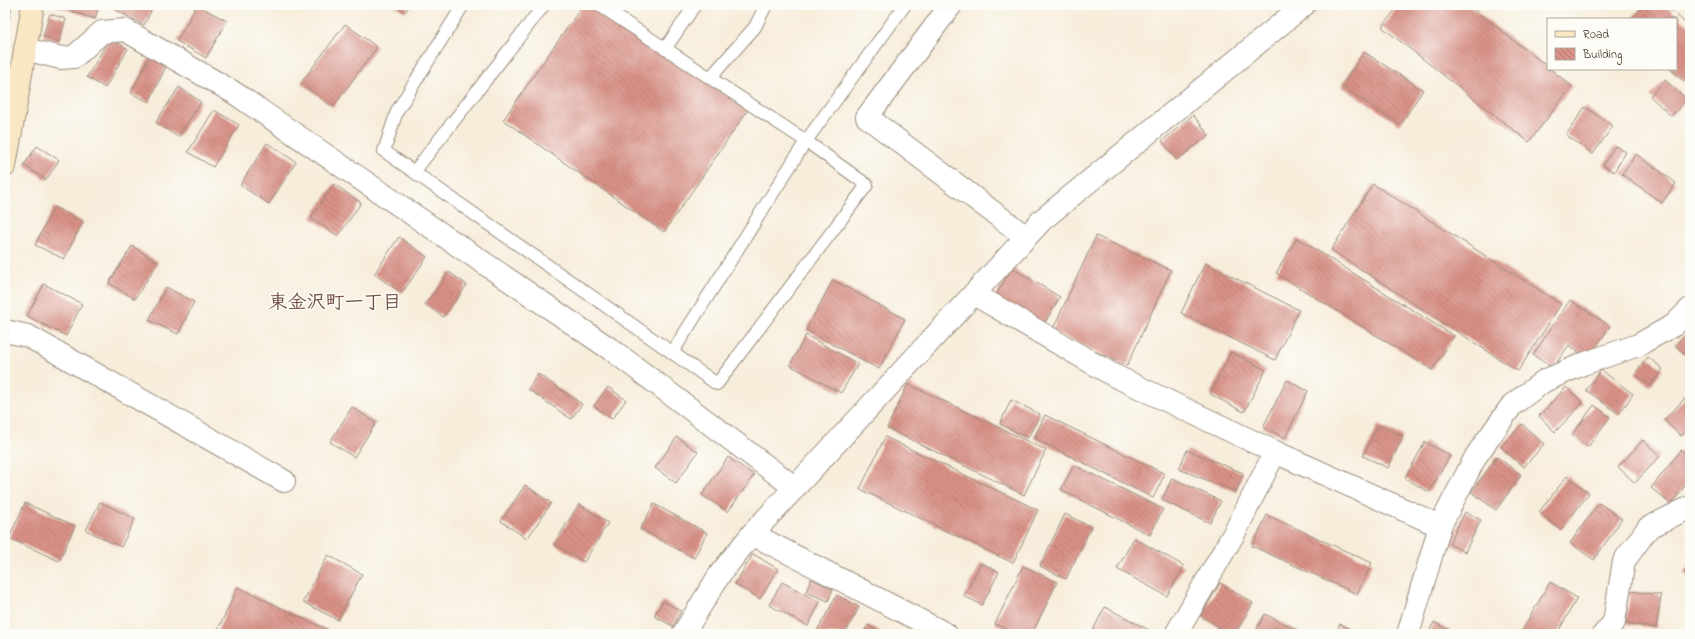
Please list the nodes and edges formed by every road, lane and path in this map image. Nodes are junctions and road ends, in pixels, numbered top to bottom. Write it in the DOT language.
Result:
graph roads {
  1 [pos="33,5"];
  2 [pos="463,5"];
  3 [pos="544,5"];
  4 [pos="599,5"];
  5 [pos="695,5"];
  6 [pos="766,5"];
  7 [pos="905,5"];
  8 [pos="951,5"];
  9 [pos="1304,5"];
  10 [pos="617,10"];
  11 [pos="25,49"];
  12 [pos="665,49"];
  13 [pos="710,78"];
  14 [pos="806,141"];
  15 [pos="6,152"];
  16 [pos="414,172"];
  17 [pos="1026,237"];
  18 [pos="974,294"];
  19 [pos="1690,309"];
  20 [pos="5,331"];
  21 [pos="672,353"];
  22 [pos="1274,452"];
  23 [pos="284,481"];
  24 [pos="794,487"];
  25 [pos="1690,507"];
  26 [pos="1440,526"];
  27 [pos="752,534"];
  28 [pos="684,634"];
  29 [pos="946,634"];
  30 [pos="1176,634"];
  31 [pos="1408,634"];
  32 [pos="1604,634"];
  1 -- 11 [label="street"];
  2 -- 16 [label="lane"];
  3 -- 16 [label="lane"];
  4 -- 10 [label="lane"];
  5 -- 12 [label="lane"];
  6 -- 13 [label="lane"];
  7 -- 14 [label="lane"];
  8 -- 17 [label="street"];
  9 -- 17 [label="street"];
  10 -- 12 [label="lane"];
  11 -- 15 [label="street"];
  11 -- 24 [label="street"];
  12 -- 13 [label="lane"];
  13 -- 14 [label="lane"];
  14 -- 21 [label="lane"];
  14 -- 21 [label="lane"];
  16 -- 21 [label="lane"];
  17 -- 18 [label="street"];
  18 -- 22 [label="street"];
  18 -- 24 [label="street"];
  19 -- 26 [label="street"];
  20 -- 23 [label="street"];
  22 -- 26 [label="street"];
  22 -- 30 [label="street"];
  24 -- 27 [label="street"];
  25 -- 32 [label="street"];
  26 -- 31 [label="street"];
  27 -- 28 [label="street"];
  27 -- 29 [label="street"];
}
